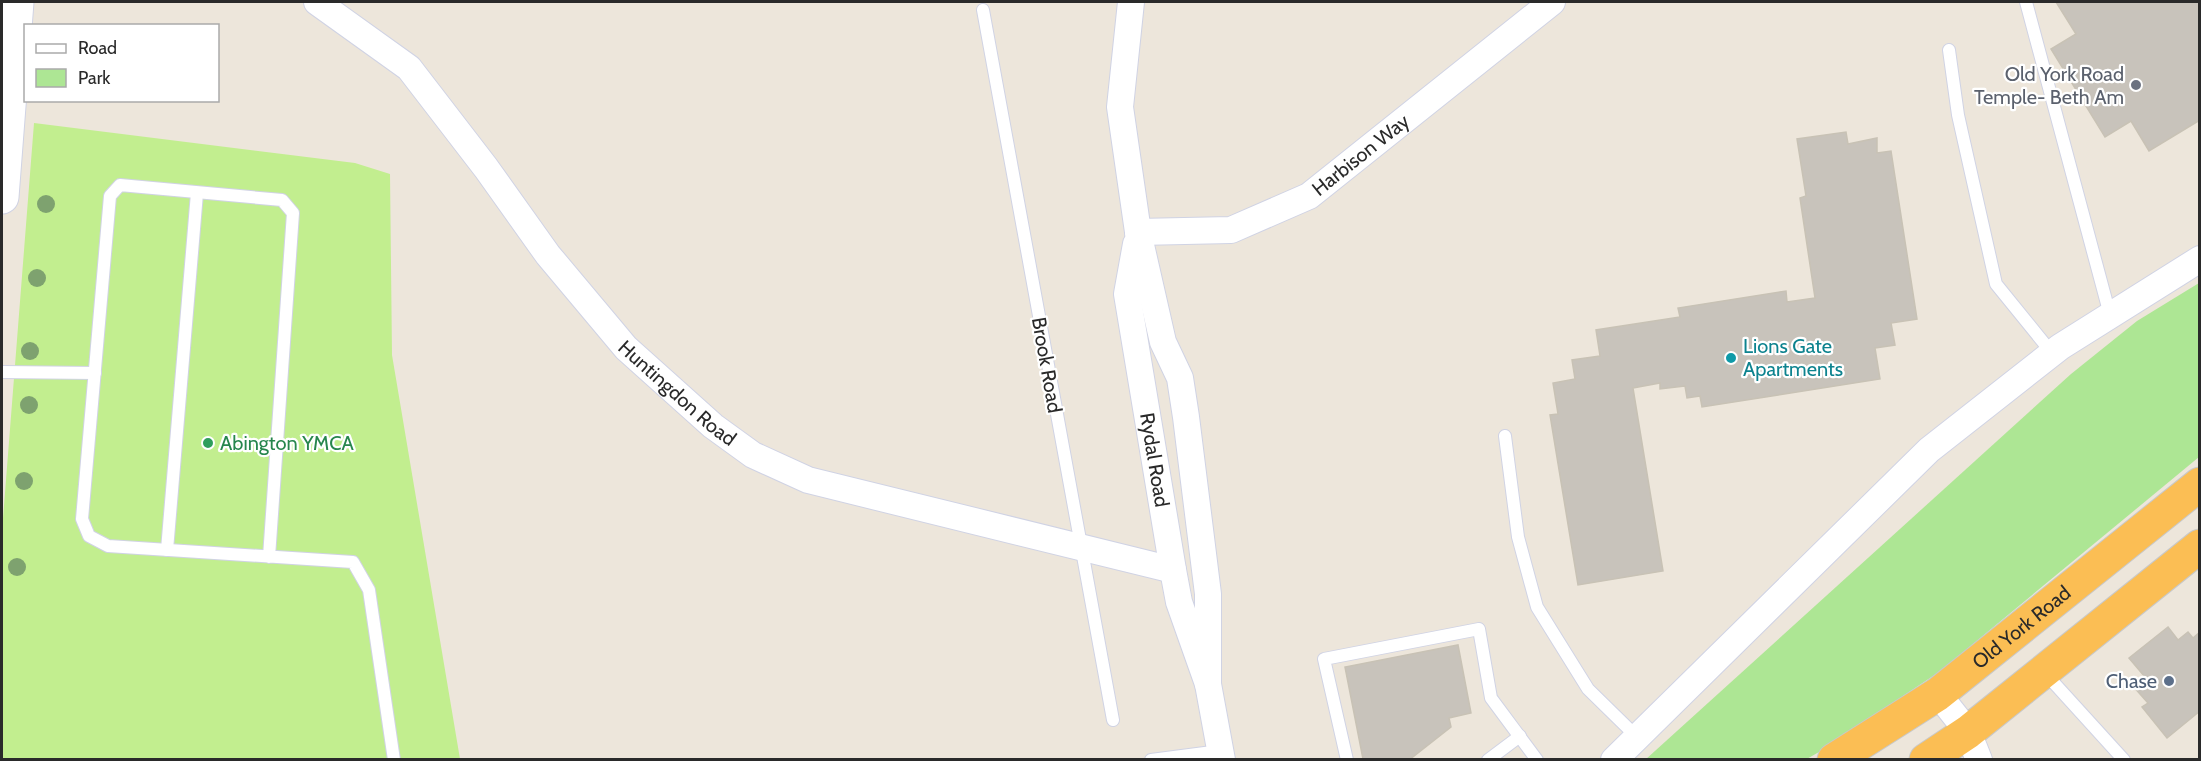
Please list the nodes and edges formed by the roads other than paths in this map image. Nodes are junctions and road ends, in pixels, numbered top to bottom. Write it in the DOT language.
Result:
graph roads {
  1 [pos="17,2"];
  2 [pos="317,2"];
  3 [pos="1131,2"];
  4 [pos="1552,2"];
  5 [pos="2026,2"];
  6 [pos="983,10"];
  7 [pos="1949,50"];
  8 [pos="197,193"];
  9 [pos="2,197"];
  10 [pos="1138,232"];
  11 [pos="2199,259"];
  12 [pos="2110,315"];
  13 [pos="2052,354"];
  14 [pos="2,372"];
  15 [pos="95,373"];
  16 [pos="1505,436"];
  17 [pos="1193,465"];
  18 [pos="1156,468"];
  19 [pos="2199,484"];
  20 [pos="2199,546"];
  21 [pos="1080,547"];
  22 [pos="167,550"];
  23 [pos="269,557"];
  24 [pos="1173,570"];
  25 [pos="2043,671"];
  26 [pos="1208,684"];
  27 [pos="1938,694"];
  28 [pos="1113,720"];
  29 [pos="1520,736"];
  30 [pos="1637,737"];
  31 [pos="1973,746"];
  32 [pos="1221,755"];
  33 [pos="394,759"];
  34 [pos="1151,759"];
  35 [pos="1347,759"];
  36 [pos="1488,759"];
  37 [pos="1537,759"];
  38 [pos="1614,759"];
  39 [pos="1834,759"];
  40 [pos="1926,759"];
  41 [pos="2124,759"];
  1 -- 9 [label="main road"];
  2 -- 21 [label="street, Huntingdon Road"];
  3 -- 10 [label="street, Rydal Road"];
  4 -- 10 [label="street, Harbison Way"];
  5 -- 12 [label="lane"];
  6 -- 21 [label="lane, Brook Road"];
  7 -- 13 [label="lane"];
  8 -- 15 [label="lane"];
  8 -- 22 [label="lane"];
  8 -- 23 [label="lane"];
  10 -- 17 [label="street, Rydal Road"];
  10 -- 18 [label="street, Rydal Road"];
  11 -- 12 [label="street"];
  12 -- 13 [label="street"];
  13 -- 30 [label="street"];
  14 -- 15 [label="lane"];
  15 -- 22 [label="lane"];
  16 -- 30 [label="lane"];
  17 -- 18 [label="street"];
  17 -- 26 [label="street, Rydal Road"];
  18 -- 24 [label="street, Rydal Road"];
  19 -- 27 [label="highway, Old York Road"];
  20 -- 25 [label="highway"];
  21 -- 24 [label="street, Huntingdon Road"];
  21 -- 28 [label="lane, Brook Road"];
  22 -- 23 [label="lane"];
  23 -- 33 [label="lane"];
  24 -- 26 [label="street, Rydal Road"];
  25 -- 31 [label="highway"];
  25 -- 41 [label="lane"];
  26 -- 32 [label="street, Rydal Road"];
  27 -- 31 [label="street"];
  27 -- 39 [label="highway, Old York Road"];
  29 -- 35 [label="lane"];
  29 -- 36 [label="lane"];
  29 -- 37 [label="lane"];
  30 -- 38 [label="street"];
  31 -- 40 [label="highway"];
  32 -- 34 [label="lane"];
}
